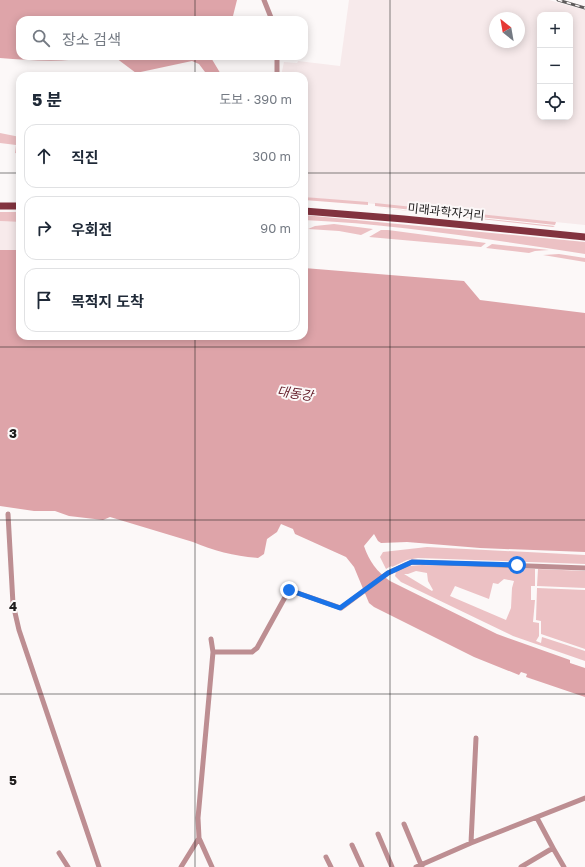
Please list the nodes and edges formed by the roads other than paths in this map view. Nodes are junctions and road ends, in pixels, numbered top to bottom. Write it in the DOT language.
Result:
graph roads {
  1 [pos="264,0"];
  2 [pos="270,16"];
  3 [pos="277,60"];
  4 [pos="277,72"];
  5 [pos="0,201"];
  6 [pos="16,205"];
  7 [pos="0,206"];
  8 [pos="16,206"];
  9 [pos="308,211"];
  10 [pos="585,238"];
  11 [pos="8,514"];
  12 [pos="585,568"];
  13 [pos="211,639"];
  14 [pos="213,652"];
  15 [pos="476,738"];
  16 [pos="585,798"];
  17 [pos="537,818"];
  18 [pos="404,824"];
  19 [pos="378,834"];
  20 [pos="199,838"];
  21 [pos="471,843"];
  22 [pos="352,845"];
  23 [pos="553,848"];
  24 [pos="59,853"];
  25 [pos="326,857"];
  26 [pos="420,866"];
  27 [pos="68,867"];
  28 [pos="99,867"];
  29 [pos="181,867"];
  30 [pos="212,867"];
  31 [pos="331,867"];
  32 [pos="362,867"];
  33 [pos="392,867"];
  34 [pos="521,867"];
  35 [pos="564,867"];
  1 -- 2 [label="street"];
  3 -- 4 [label="street"];
  5 -- 6 [label="main road"];
  7 -- 8 [label="main road"];
  9 -- 10 [label="main road, 미래과학자거리"];
  11 -- 28 [label="street"];
  12 -- 14 [label="street"];
  13 -- 14 [label="street"];
  14 -- 20 [label="street"];
  15 -- 21 [label="street"];
  16 -- 17 [label="street"];
  17 -- 21 [label="street"];
  17 -- 23 [label="street"];
  18 -- 26 [label="street"];
  19 -- 33 [label="street"];
  20 -- 29 [label="street"];
  20 -- 30 [label="street"];
  21 -- 26 [label="street"];
  22 -- 32 [label="street"];
  23 -- 34 [label="street"];
  23 -- 35 [label="street"];
  24 -- 27 [label="street"];
  25 -- 31 [label="street"];
}
